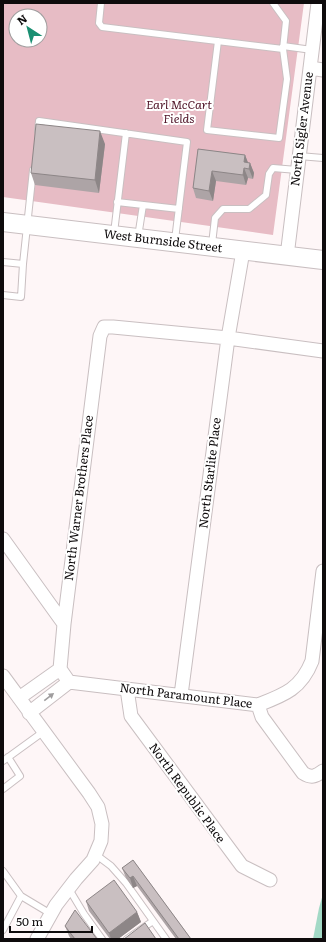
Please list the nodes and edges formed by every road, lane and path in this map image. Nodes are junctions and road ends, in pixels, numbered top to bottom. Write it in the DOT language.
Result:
graph roads {
  1 [pos="101,3"];
  2 [pos="273,3"];
  3 [pos="318,3"];
  4 [pos="218,41"];
  5 [pos="283,47"];
  6 [pos="312,50"];
  7 [pos="316,69"];
  8 [pos="126,133"];
  9 [pos="38,135"];
  10 [pos="299,156"];
  11 [pos="323,158"];
  12 [pos="34,165"];
  13 [pos="297,170"];
  14 [pos="118,202"];
  15 [pos="143,205"];
  16 [pos="179,209"];
  17 [pos="3,222"];
  18 [pos="27,224"];
  19 [pos="114,235"];
  20 [pos="138,238"];
  21 [pos="175,242"];
  22 [pos="212,247"];
  23 [pos="243,251"];
  24 [pos="287,256"];
  25 [pos="323,260"];
  26 [pos="3,262"];
  27 [pos="23,264"];
  28 [pos="3,295"];
  29 [pos="228,338"];
  30 [pos="323,351"];
  31 [pos="3,539"];
  32 [pos="323,571"];
  33 [pos="64,624"];
  34 [pos="60,670"];
  35 [pos="3,676"];
  36 [pos="69,682"];
  37 [pos="127,689"];
  38 [pos="181,696"];
  39 [pos="19,698"];
  40 [pos="258,705"];
  41 [pos="29,713"];
  42 [pos="43,732"];
  43 [pos="6,759"];
  44 [pos="323,772"];
  45 [pos="3,789"];
  46 [pos="95,854"];
  47 [pos="3,871"];
  48 [pos="270,880"];
  49 [pos="68,889"];
  50 [pos="21,896"];
  51 [pos="51,914"];
  52 [pos="153,921"];
  53 [pos="3,929"];
  54 [pos="37,939"];
  55 [pos="102,939"];
  56 [pos="127,939"];
  57 [pos="166,939"];
  1 -- 4 [label="lane"];
  2 -- 5 [label="lane"];
  3 -- 6 [label="street, North Sigler Avenue"];
  4 -- 5 [label="lane"];
  4 -- 5 [label="lane"];
  5 -- 6 [label="lane"];
  6 -- 7 [label="street, North Sigler Avenue"];
  7 -- 10 [label="street, North Sigler Avenue"];
  8 -- 9 [label="lane"];
  8 -- 14 [label="lane"];
  8 -- 16 [label="lane"];
  10 -- 11 [label="lane"];
  10 -- 13 [label="street, North Sigler Avenue"];
  12 -- 18 [label="lane"];
  13 -- 22 [label="lane"];
  13 -- 24 [label="street, North Sigler Avenue"];
  14 -- 15 [label="lane"];
  14 -- 19 [label="lane"];
  15 -- 16 [label="lane"];
  15 -- 20 [label="lane"];
  16 -- 21 [label="lane"];
  17 -- 18 [label="main road, West Burnside Street"];
  18 -- 19 [label="main road, West Burnside Street"];
  18 -- 27 [label="lane"];
  19 -- 20 [label="main road, West Burnside Street"];
  20 -- 21 [label="main road, West Burnside Street"];
  21 -- 22 [label="main road, West Burnside Street"];
  22 -- 23 [label="main road, West Burnside Street"];
  23 -- 24 [label="main road, West Burnside Street"];
  23 -- 29 [label="street, North Starlite Place"];
  24 -- 25 [label="main road, West Burnside Street"];
  26 -- 27 [label="lane"];
  27 -- 28 [label="lane"];
  29 -- 30 [label="street"];
  29 -- 33 [label="street, North Warner Brothers Place"];
  29 -- 38 [label="street, North Starlite Place"];
  31 -- 33 [label="street"];
  32 -- 40 [label="street, North Paramount Place"];
  33 -- 34 [label="street, North Warner Brothers Place"];
  34 -- 36 [label="street"];
  34 -- 39 [label="street"];
  35 -- 39 [label="street"];
  36 -- 37 [label="street, North Paramount Place"];
  41 -- 36 [label="street, one-way"];
  37 -- 38 [label="street, North Paramount Place"];
  37 -- 48 [label="street, North Republic Place"];
  38 -- 40 [label="street, North Paramount Place"];
  39 -- 41 [label="street"];
  40 -- 44 [label="street"];
  41 -- 42 [label="street"];
  42 -- 43 [label="lane"];
  42 -- 46 [label="street"];
  43 -- 45 [label="lane"];
  46 -- 49 [label="street"];
  46 -- 52 [label="lane"];
  47 -- 50 [label="lane"];
  49 -- 51 [label="street"];
  49 -- 55 [label="lane"];
  50 -- 51 [label="lane"];
  50 -- 53 [label="lane"];
  51 -- 54 [label="street"];
  52 -- 56 [label="lane"];
  52 -- 57 [label="lane"];
}
